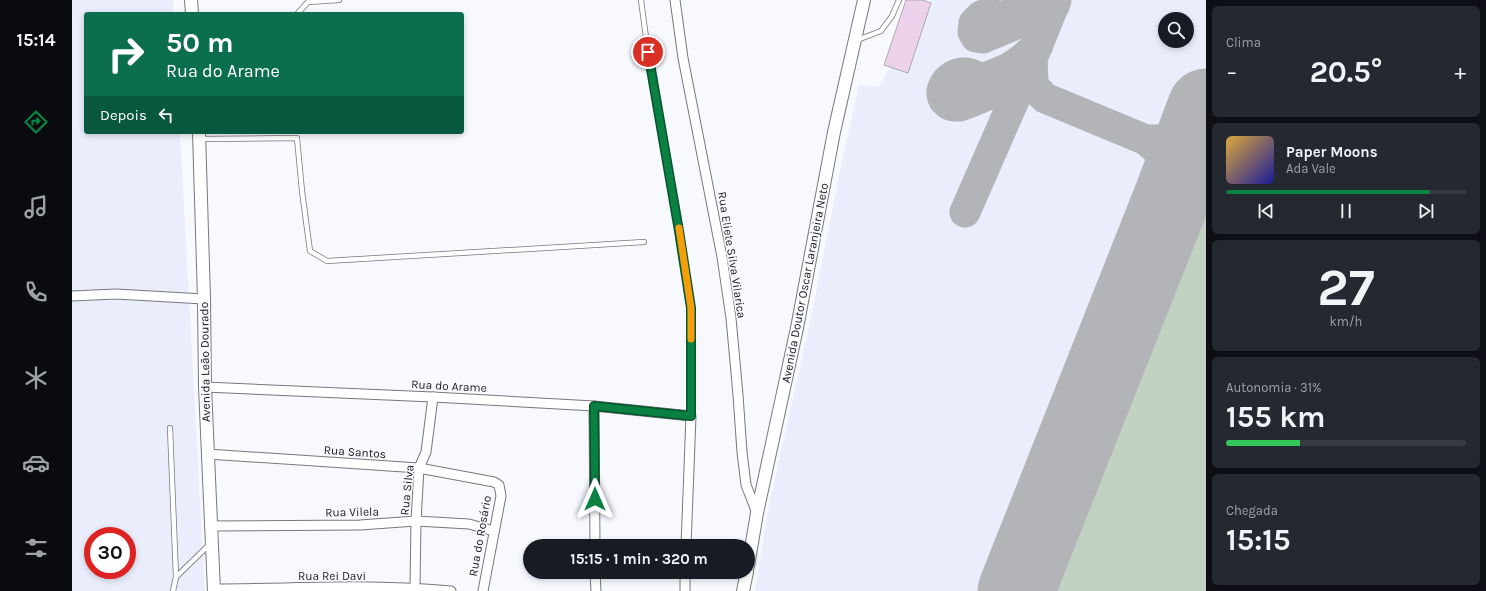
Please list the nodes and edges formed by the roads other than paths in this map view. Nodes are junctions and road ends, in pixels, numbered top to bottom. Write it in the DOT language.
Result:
graph roads {
  1 [pos="191,0"];
  2 [pos="339,0"];
  3 [pos="641,0"];
  4 [pos="675,0"];
  5 [pos="864,0"];
  6 [pos="899,0"];
  7 [pos="192,12"];
  8 [pos="300,12"];
  9 [pos="856,40"];
  10 [pos="297,134"];
  11 [pos="199,136"];
  12 [pos="298,138"];
  13 [pos="644,242"];
  14 [pos="72,296"];
  15 [pos="204,299"];
  16 [pos="205,387"];
  17 [pos="433,397"];
  18 [pos="594,406"];
  19 [pos="691,416"];
  20 [pos="170,428"];
  21 [pos="207,454"];
  22 [pos="419,468"];
  23 [pos="498,485"];
  24 [pos="757,514"];
  25 [pos="416,521"];
  26 [pos="210,526"];
  27 [pos="494,531"];
  28 [pos="595,539"];
  29 [pos="686,539"];
  30 [pos="753,539"];
  31 [pos="212,543"];
  32 [pos="176,577"];
  33 [pos="595,579"];
  34 [pos="685,579"];
  35 [pos="746,579"];
  36 [pos="415,588"];
  37 [pos="214,590"];
  38 [pos="173,591"];
  39 [pos="451,591"];
  40 [pos="483,591"];
  41 [pos="596,591"];
  42 [pos="685,591"];
  43 [pos="743,591"];
  1 -- 7 [label="street"];
  2 -- 8 [label="lane"];
  3 -- 19 [label="lane"];
  4 -- 24 [label="street, Rua Eliete Silva Vilarica"];
  5 -- 9 [label="street, Avenida Doutor Oscar Laranjeira Neto"];
  6 -- 9 [label="lane"];
  9 -- 24 [label="street, Avenida Doutor Oscar Laranjeira Neto"];
  10 -- 12 [label="lane"];
  11 -- 12 [label="lane"];
  11 -- 15 [label="street, Avenida Leão Dourado"];
  12 -- 13 [label="lane"];
  14 -- 15 [label="street"];
  15 -- 16 [label="street, Avenida Leão Dourado"];
  16 -- 17 [label="street, Rua do Arame"];
  16 -- 21 [label="street, Avenida Leão Dourado"];
  17 -- 18 [label="street, Rua do Arame"];
  17 -- 22 [label="street, Rua Silva"];
  18 -- 19 [label="street, Rua do Arame"];
  18 -- 28 [label="street"];
  19 -- 29 [label="street"];
  20 -- 32 [label="lane"];
  21 -- 22 [label="street, Rua Santos"];
  21 -- 26 [label="street, Avenida Leão Dourado"];
  22 -- 23 [label="street, Rua Santos"];
  22 -- 25 [label="street, Rua Silva"];
  23 -- 27 [label="street, Rua do Rosário"];
  24 -- 30 [label="street, Avenida Doutor Oscar Laranjeira Neto"];
  25 -- 26 [label="street, Rua Vilela"];
  25 -- 27 [label="street, Rua Vilela"];
  25 -- 36 [label="street, Rua Silva"];
  26 -- 31 [label="street, Avenida Leão Dourado"];
  27 -- 40 [label="street, Rua do Rosário"];
  31 -- 32 [label="lane"];
  31 -- 37 [label="street, Avenida Leão Dourado"];
  32 -- 38 [label="lane"];
  33 -- 41 [label="street"];
  34 -- 42 [label="street"];
  35 -- 43 [label="street"];
  36 -- 37 [label="street, Rua Rei Davi"];
  36 -- 39 [label="street, Rua Rei Davi"];
}
